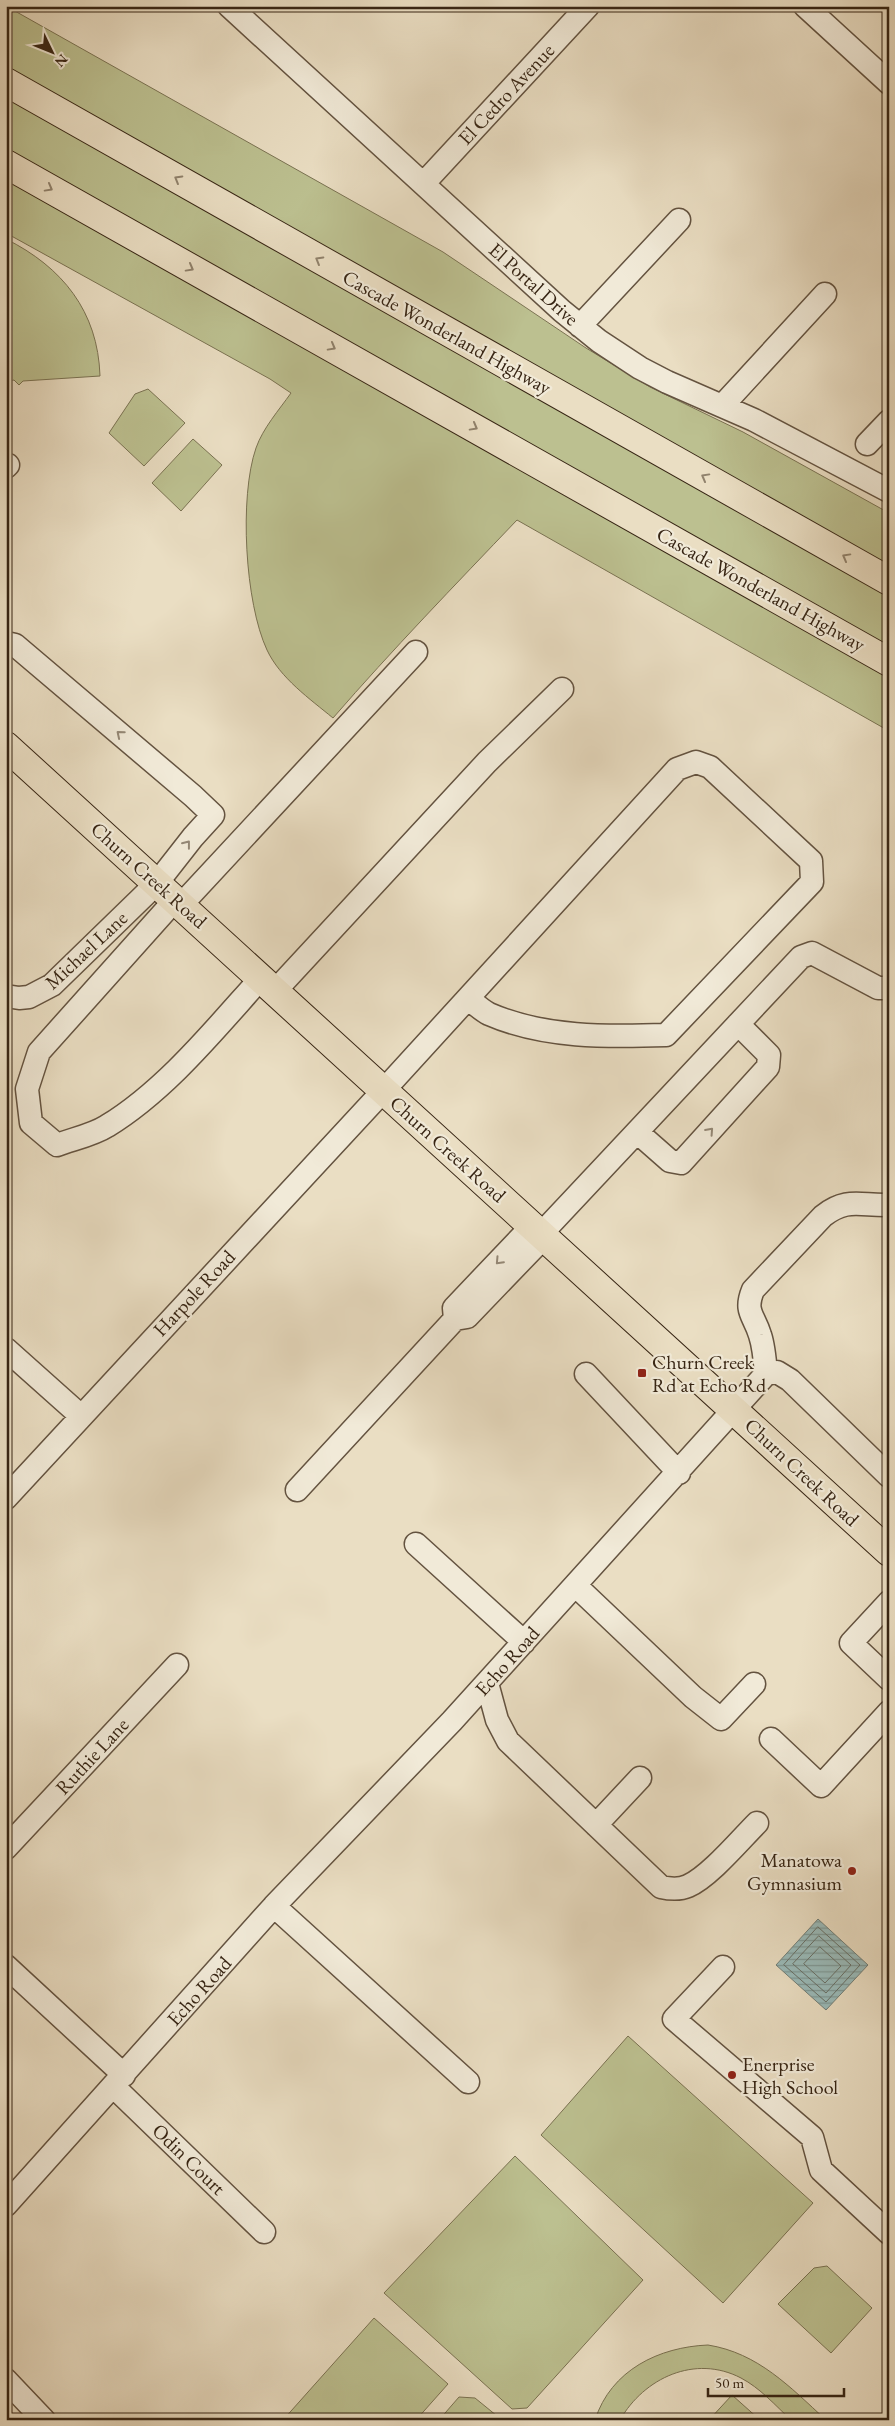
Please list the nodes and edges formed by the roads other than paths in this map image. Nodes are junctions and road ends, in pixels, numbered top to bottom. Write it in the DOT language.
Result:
graph roads {
  1 [pos="229,6"];
  2 [pos="588,6"];
  3 [pos="805,6"];
  4 [pos="6,82"];
  5 [pos="889,83"];
  6 [pos="6,164"];
  7 [pos="424,183"];
  8 [pos="679,220"];
  9 [pos="825,294"];
  10 [pos="580,326"];
  11 [pos="723,405"];
  12 [pos="889,421"];
  13 [pos="867,444"];
  14 [pos="889,491"];
  15 [pos="889,581"];
  16 [pos="6,643"];
  17 [pos="416,652"];
  18 [pos="889,662"];
  19 [pos="562,689"];
  20 [pos="6,746"];
  21 [pos="171,896"];
  22 [pos="268,984"];
  23 [pos="889,988"];
  24 [pos="6,996"];
  25 [pos="468,998"];
  26 [pos="738,1024"];
  27 [pos="384,1090"];
  28 [pos="637,1132"];
  29 [pos="889,1205"];
  30 [pos="539,1232"];
  31 [pos="6,1349"];
  32 [pos="586,1374"];
  33 [pos="766,1374"];
  34 [pos="735,1411"];
  35 [pos="81,1416"];
  36 [pos="679,1473"];
  37 [pos="889,1476"];
  38 [pos="297,1490"];
  39 [pos="6,1498"];
  40 [pos="416,1544"];
  41 [pos="889,1552"];
  42 [pos="576,1586"];
  43 [pos="889,1602"];
  44 [pos="524,1642"];
  45 [pos="177,1665"];
  46 [pos="889,1679"];
  47 [pos="487,1683"];
  48 [pos="754,1684"];
  49 [pos="889,1712"];
  50 [pos="771,1739"];
  51 [pos="640,1778"];
  52 [pos="757,1823"];
  53 [pos="596,1824"];
  54 [pos="6,1848"];
  55 [pos="274,1906"];
  56 [pos="6,1966"];
  57 [pos="723,1967"];
  58 [pos="119,2080"];
  59 [pos="468,2082"];
  60 [pos="6,2205"];
  61 [pos="264,2232"];
  62 [pos="889,2233"];
  63 [pos="6,2380"];
  64 [pos="44,2420"];
  1 -- 7 [label="street, El Portal Drive"];
  2 -- 7 [label="street, El Cedro Avenue"];
  3 -- 5 [label="street"];
  15 -- 4 [label="main road, Cascade Wonderland Highway, one-way"];
  6 -- 18 [label="main road, Cascade Wonderland Highway, one-way"];
  7 -- 10 [label="street, El Portal Drive"];
  8 -- 10 [label="street"];
  9 -- 11 [label="street"];
  10 -- 11 [label="street, El Portal Drive"];
  11 -- 14 [label="street, El Portal Drive"];
  12 -- 13 [label="street"];
  21 -- 16 [label="street, one-way"];
  17 -- 21 [label="street"];
  19 -- 22 [label="street"];
  20 -- 21 [label="main road, Churn Creek Road"];
  21 -- 22 [label="main road, Churn Creek Road"];
  21 -- 22 [label="street"];
  21 -- 24 [label="street, Michael Lane"];
  22 -- 27 [label="main road, Churn Creek Road"];
  23 -- 26 [label="street"];
  25 -- 25 [label="street, Harpole Road"];
  25 -- 27 [label="street, Harpole Road"];
  26 -- 28 [label="street"];
  28 -- 26 [label="street, one-way"];
  27 -- 30 [label="main road, Churn Creek Road"];
  27 -- 35 [label="street, Harpole Road"];
  28 -- 30 [label="street"];
  29 -- 33 [label="street"];
  30 -- 34 [label="main road, Churn Creek Road"];
  30 -- 38 [label="street"];
  31 -- 35 [label="street"];
  32 -- 36 [label="street"];
  33 -- 34 [label="street, Echo Road"];
  33 -- 37 [label="street"];
  34 -- 36 [label="street, Echo Road"];
  34 -- 41 [label="main road, Churn Creek Road"];
  35 -- 39 [label="street, Harpole Road"];
  36 -- 42 [label="street, Echo Road"];
  40 -- 44 [label="street"];
  42 -- 44 [label="street, Echo Road"];
  42 -- 48 [label="street"];
  43 -- 46 [label="street"];
  44 -- 47 [label="street, Echo Road"];
  45 -- 54 [label="street, Ruthie Lane"];
  47 -- 53 [label="street"];
  47 -- 55 [label="street, Echo Road"];
  49 -- 50 [label="street"];
  51 -- 53 [label="street"];
  52 -- 53 [label="street"];
  55 -- 58 [label="street, Echo Road"];
  55 -- 59 [label="street"];
  56 -- 58 [label="street"];
  57 -- 62 [label="street"];
  58 -- 60 [label="street, Echo Road"];
  58 -- 61 [label="street, Odin Court"];
  63 -- 64 [label="street"];
}
